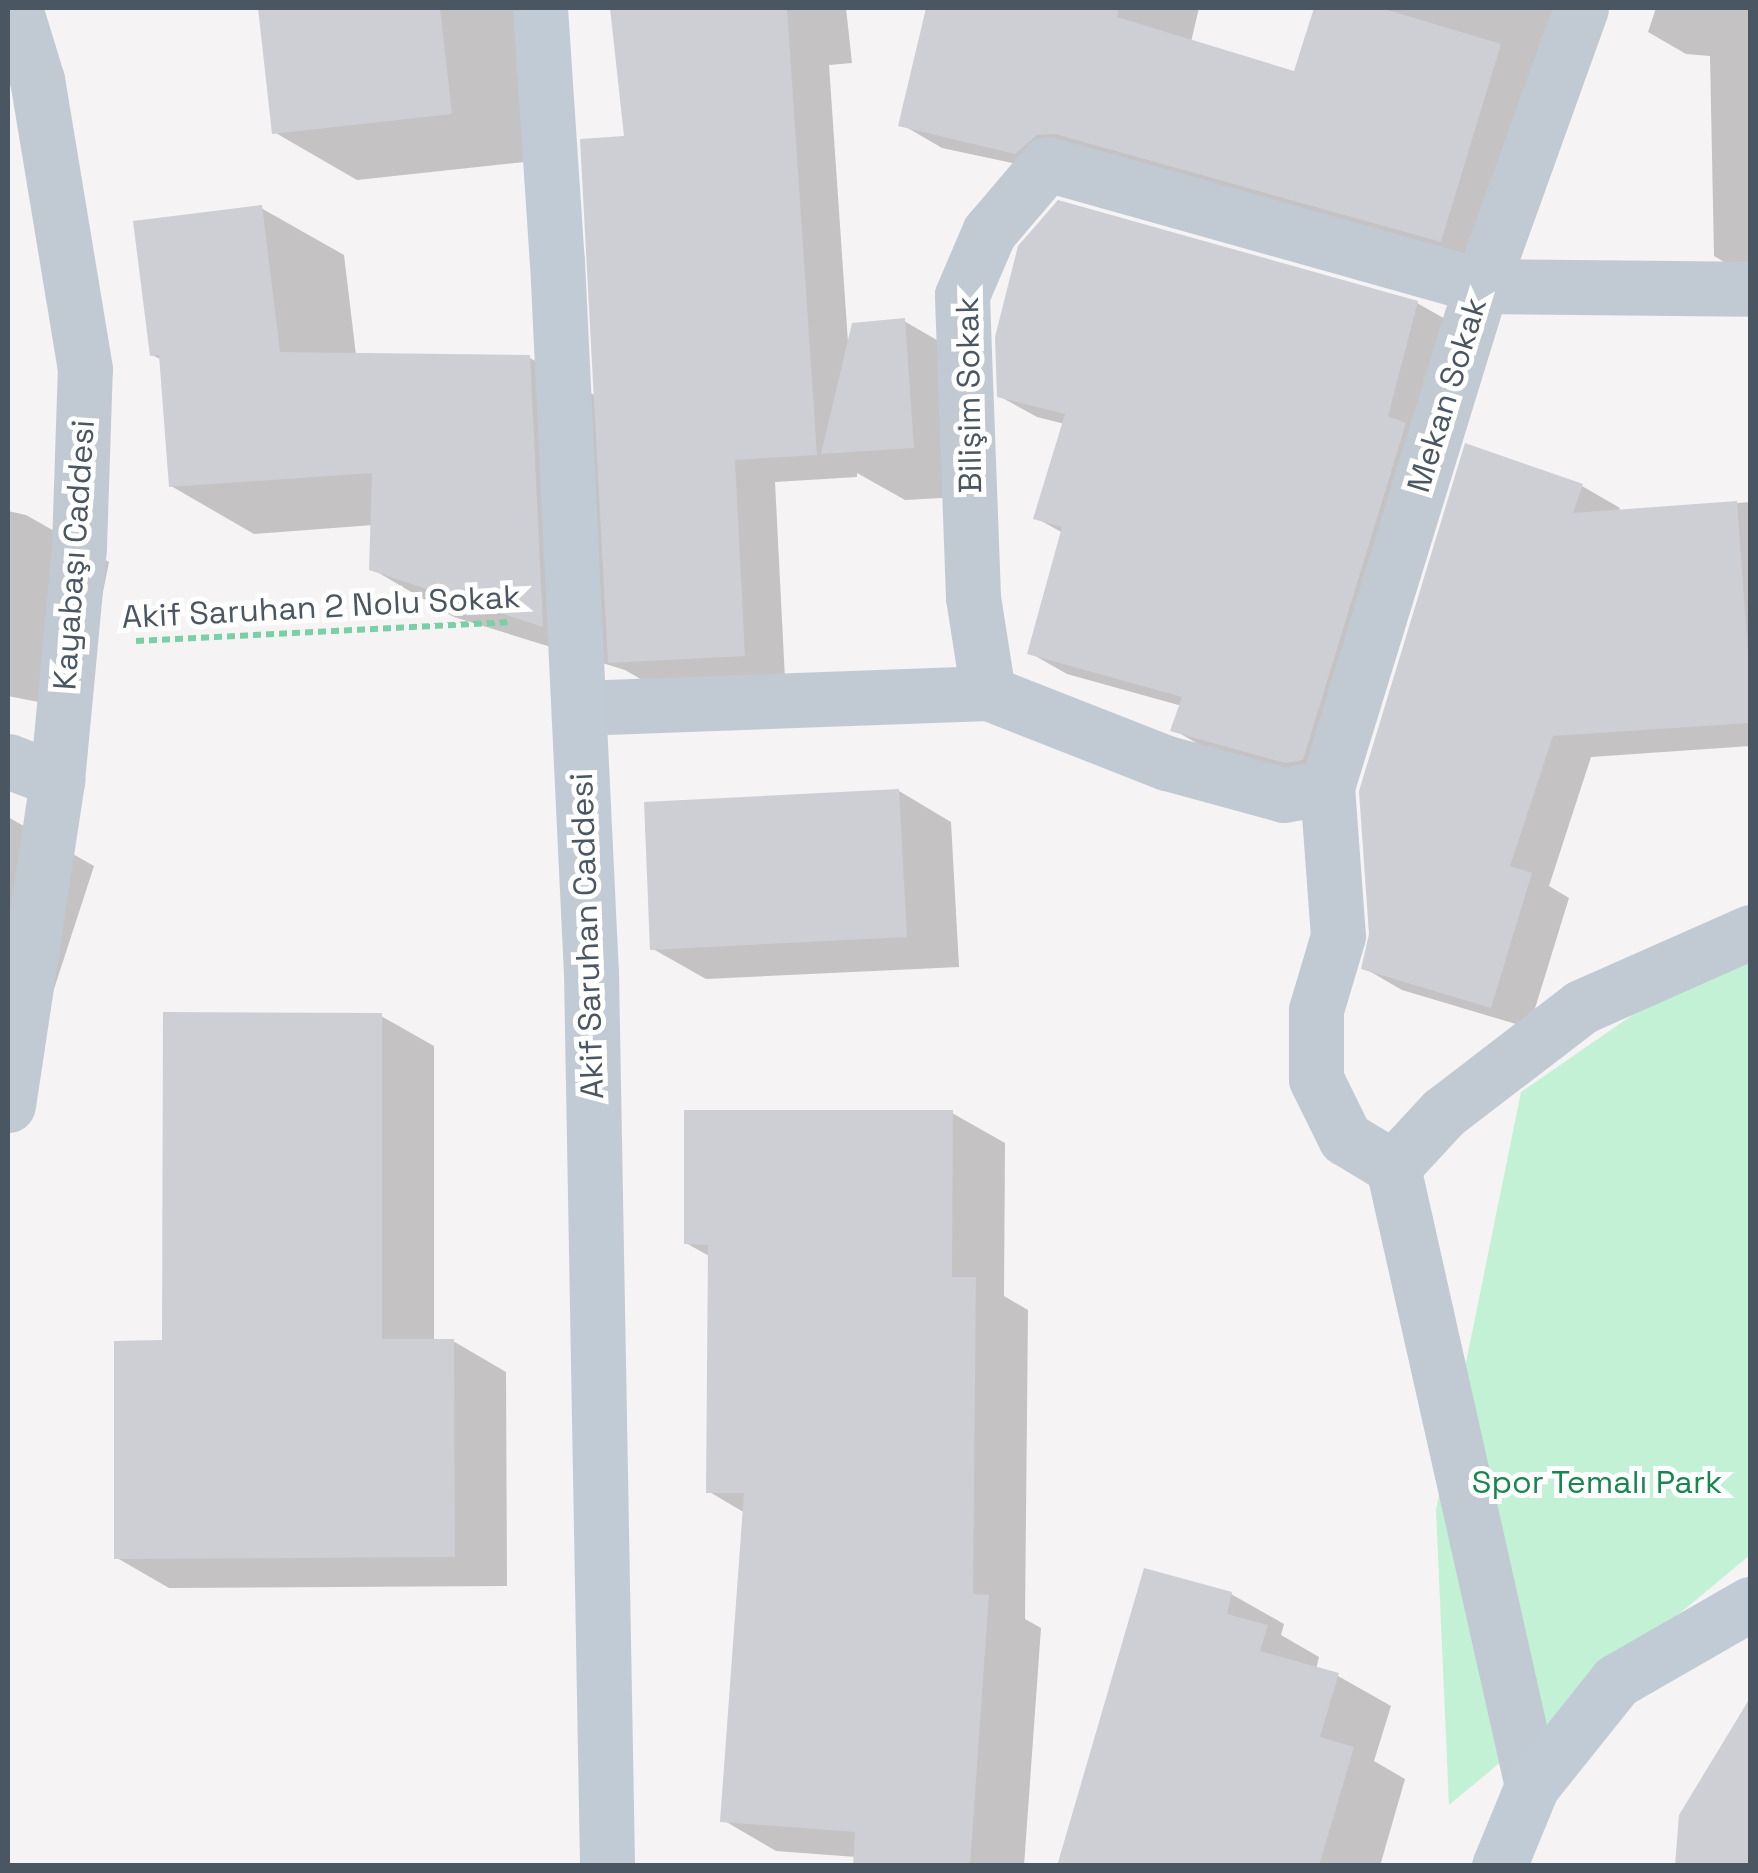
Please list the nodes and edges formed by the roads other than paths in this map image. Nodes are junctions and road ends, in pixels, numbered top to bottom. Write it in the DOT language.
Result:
graph roads {
  1 [pos="15,8"];
  2 [pos="540,8"];
  3 [pos="1580,8"];
  4 [pos="1481,286"];
  5 [pos="1750,289"];
  6 [pos="988,693"];
  7 [pos="579,708"];
  8 [pos="32,770"];
  9 [pos="1327,787"];
  10 [pos="1750,932"];
  11 [pos="8,1105"];
  12 [pos="1393,1168"];
  13 [pos="1750,1604"];
  14 [pos="1532,1786"];
  15 [pos="606,1866"];
  16 [pos="1499,1866"];
  1 -- 8 [label="street, Kayabaşı Caddesi"];
  2 -- 7 [label="street, Akif Saruhan Caddesi"];
  3 -- 4 [label="street, Mekan Sokak"];
  4 -- 5 [label="street"];
  4 -- 6 [label="street, Bilişim Sokak"];
  4 -- 9 [label="street, Mekan Sokak"];
  6 -- 7 [label="street"];
  6 -- 9 [label="street"];
  7 -- 15 [label="street, Akif Saruhan Caddesi"];
  8 -- 11 [label="street, Kayabaşı Caddesi"];
  9 -- 12 [label="street"];
  10 -- 12 [label="street"];
  12 -- 14 [label="street"];
  13 -- 14 [label="street"];
  14 -- 16 [label="street"];
}
